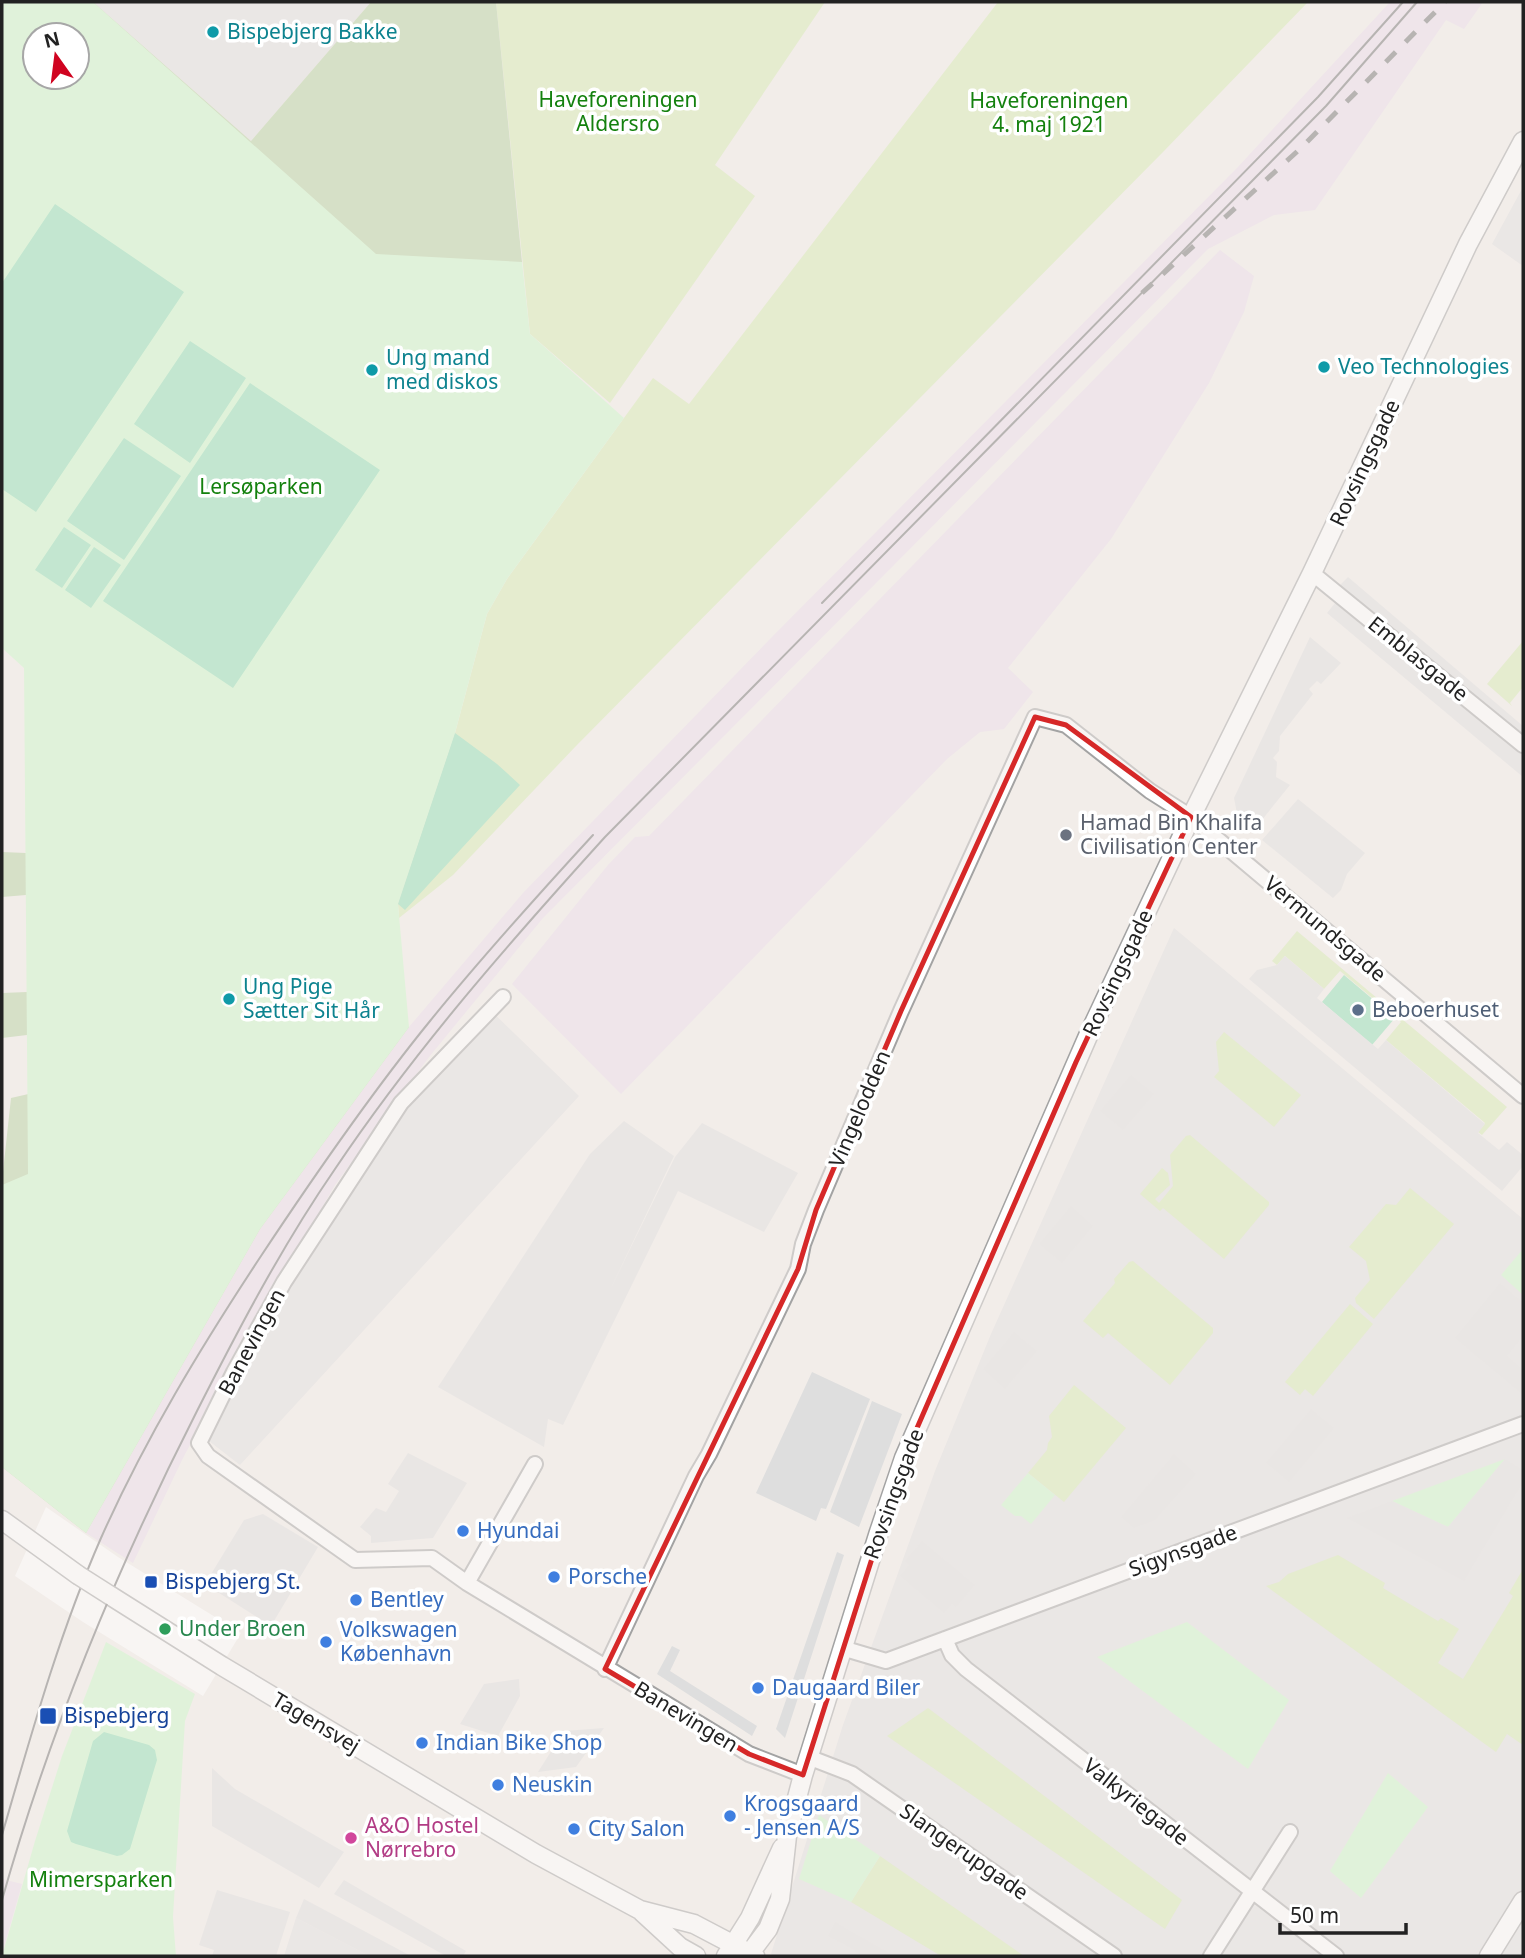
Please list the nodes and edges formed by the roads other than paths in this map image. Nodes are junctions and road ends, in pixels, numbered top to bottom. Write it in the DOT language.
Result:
graph roads {
  1 [pos="1523,141"];
  2 [pos="1312,573"];
  3 [pos="1523,745"];
  4 [pos="1191,817"];
  5 [pos="503,997"];
  6 [pos="1523,1096"];
  7 [pos="1523,1424"];
  8 [pos="535,1464"];
  9 [pos="2,1520"];
  10 [pos="467,1583"];
  11 [pos="945,1639"];
  12 [pos="842,1648"];
  13 [pos="605,1669"];
  14 [pos="808,1757"];
  15 [pos="803,1775"];
  16 [pos="1290,1832"];
  17 [pos="1250,1892"];
  18 [pos="1523,1900"];
  19 [pos="640,1910"];
  20 [pos="742,1953"];
  21 [pos="696,1956"];
  22 [pos="1114,1956"];
  23 [pos="1211,1956"];
  24 [pos="1336,1956"];
  25 [pos="1489,1956"];
  1 -- 2 [label="street, Rovsingsgade"];
  2 -- 3 [label="street, Emblasgade"];
  2 -- 4 [label="street, Rovsingsgade"];
  4 -- 6 [label="street, Vermundsgade"];
  4 -- 12 [label="street, Rovsingsgade"];
  4 -- 13 [label="street, Vingelodden"];
  5 -- 10 [label="street, Banevingen"];
  7 -- 11 [label="street, Sigynsgade"];
  8 -- 10 [label="street"];
  9 -- 19 [label="street, Tagensvej, bridge"];
  10 -- 13 [label="street, Banevingen"];
  11 -- 12 [label="street, Sigynsgade"];
  11 -- 17 [label="street, Valkyriegade"];
  12 -- 14 [label="street, Rovsingsgade"];
  13 -- 15 [label="street, Banevingen"];
  14 -- 15 [label="street, Rovsingsgade"];
  14 -- 22 [label="street, Slangerupgade"];
  15 -- 20 [label="street, Rovsingsgade"];
  16 -- 17 [label="street"];
  17 -- 23 [label="street"];
  17 -- 24 [label="street, Valkyriegade"];
  18 -- 25 [label="street"];
  19 -- 20 [label="street, Tagensvej"];
  19 -- 21 [label="street, Tagensvej"];
}
